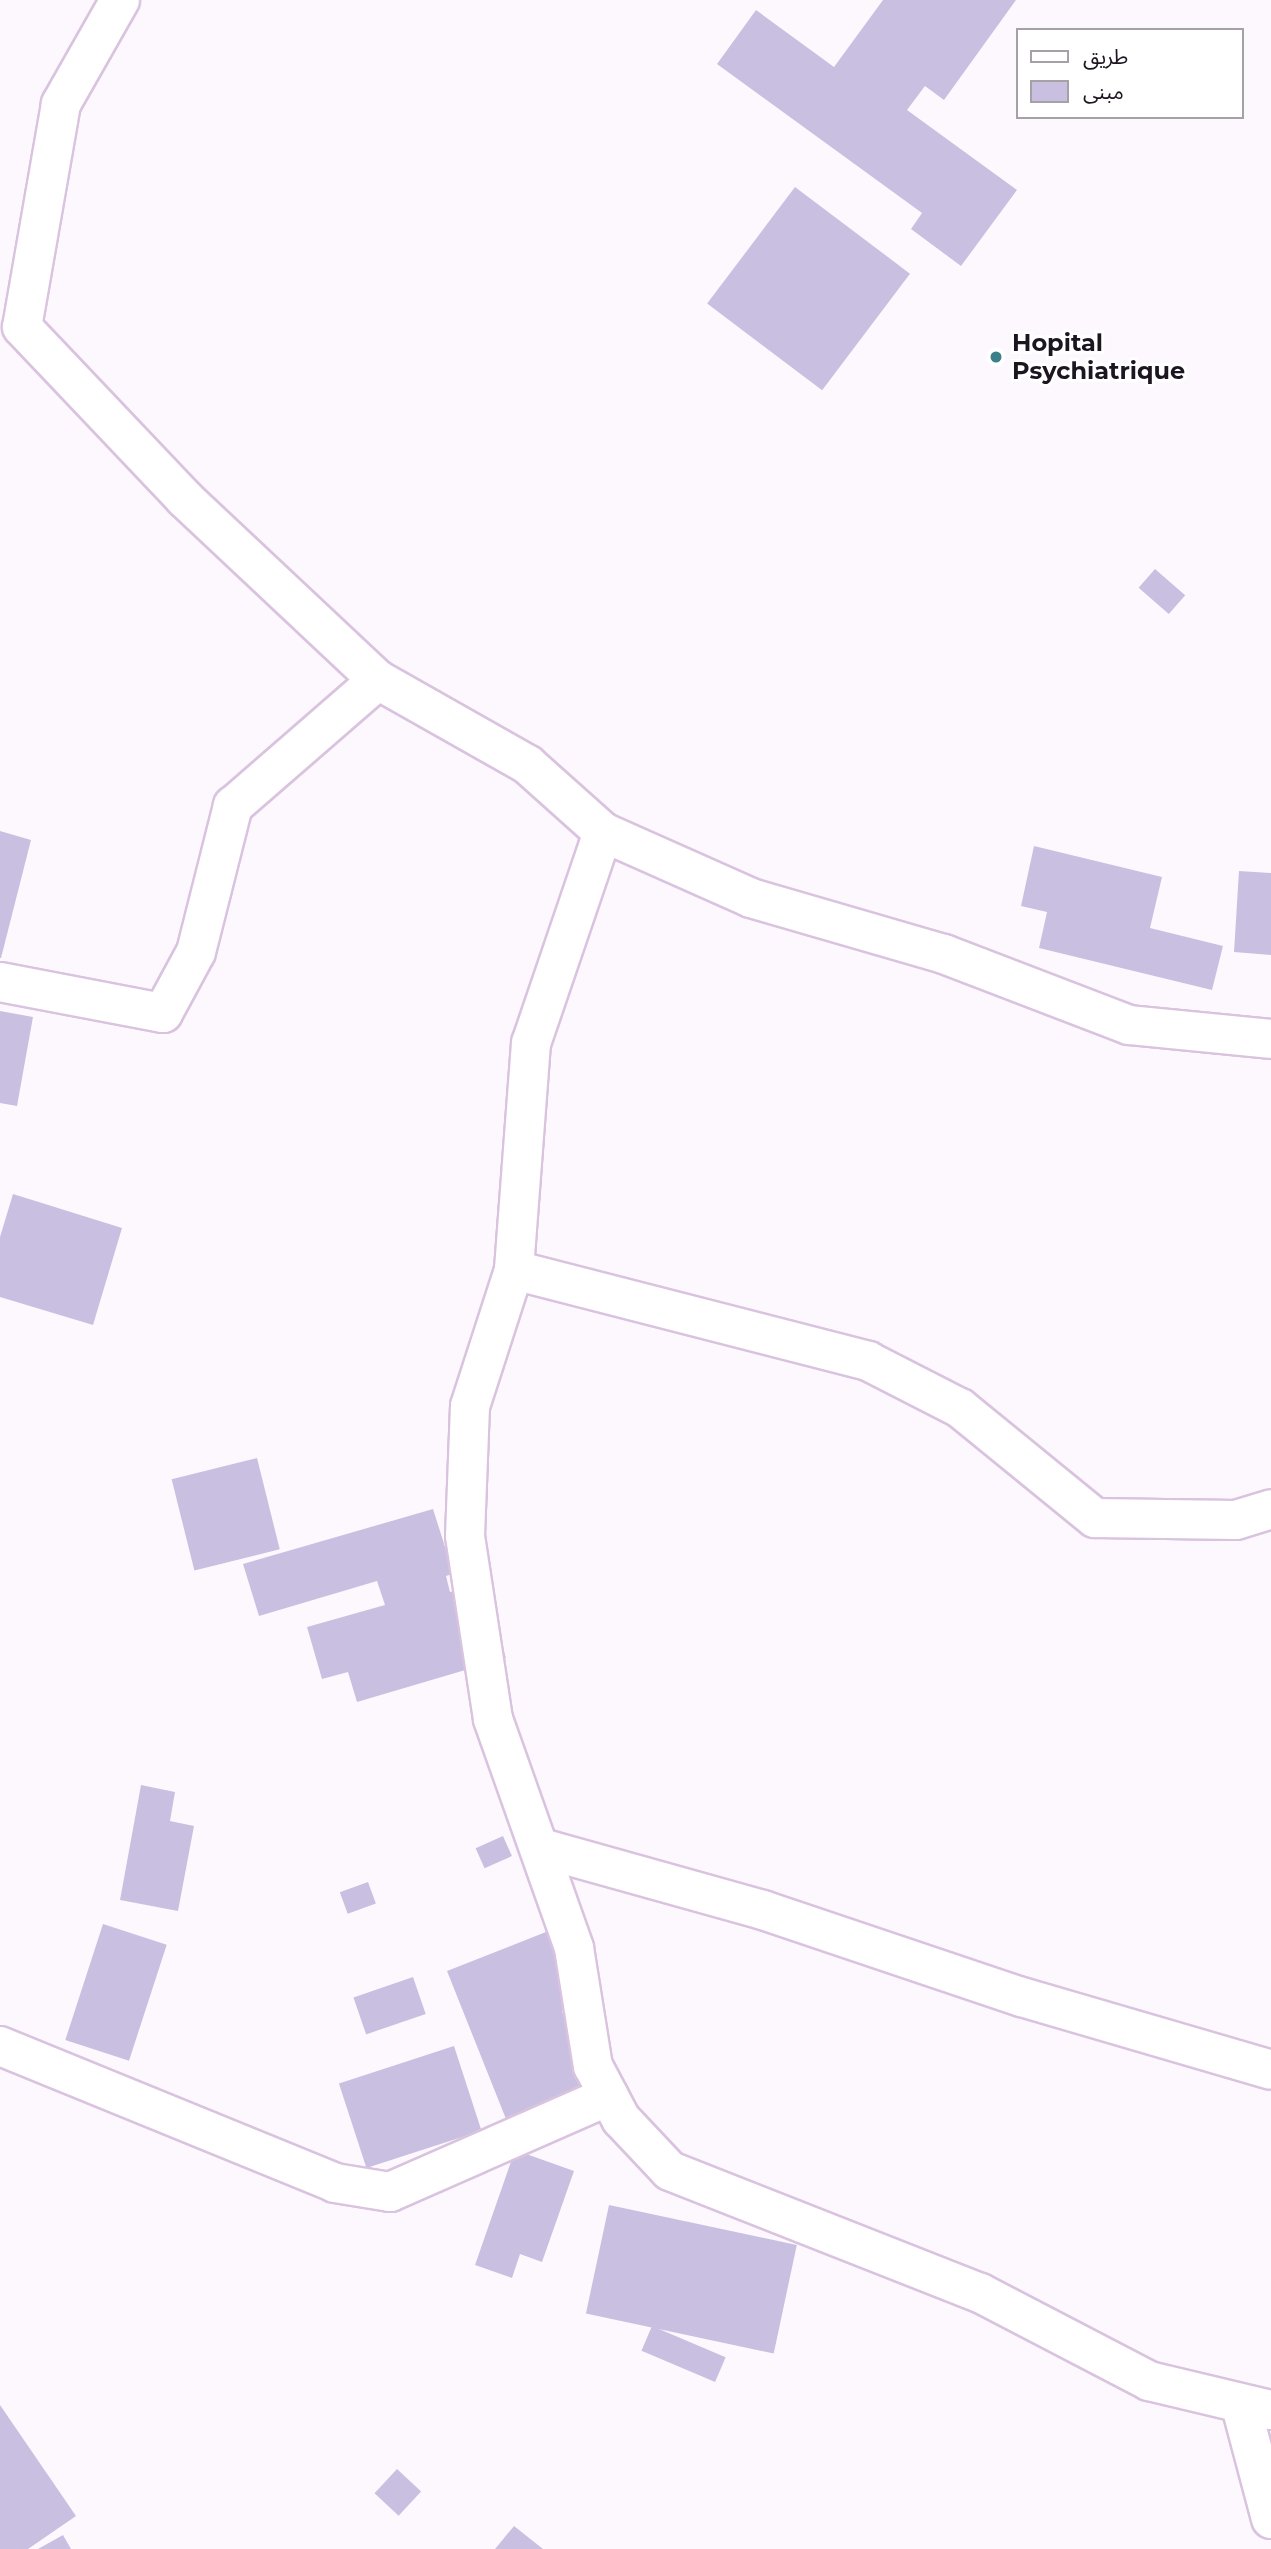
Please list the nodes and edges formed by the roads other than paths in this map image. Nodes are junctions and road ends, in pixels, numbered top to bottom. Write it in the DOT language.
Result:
graph roads {
  1 [pos="120,0"];
  2 [pos="378,680"];
  3 [pos="603,832"];
  4 [pos="0,982"];
  5 [pos="1271,1039"];
  6 [pos="514,1270"];
  7 [pos="1271,1509"];
  8 [pos="541,1848"];
  9 [pos="0,2046"];
  10 [pos="1271,2070"];
  11 [pos="609,2096"];
  12 [pos="1256,2408"];
  13 [pos="1271,2519"];
  1 -- 2 [label="street"];
  2 -- 3 [label="street"];
  2 -- 4 [label="street"];
  3 -- 5 [label="street"];
  3 -- 6 [label="street"];
  6 -- 7 [label="street"];
  6 -- 8 [label="street"];
  8 -- 10 [label="street"];
  8 -- 11 [label="street"];
  9 -- 11 [label="street"];
  11 -- 12 [label="street"];
  12 -- 13 [label="street"];
}
